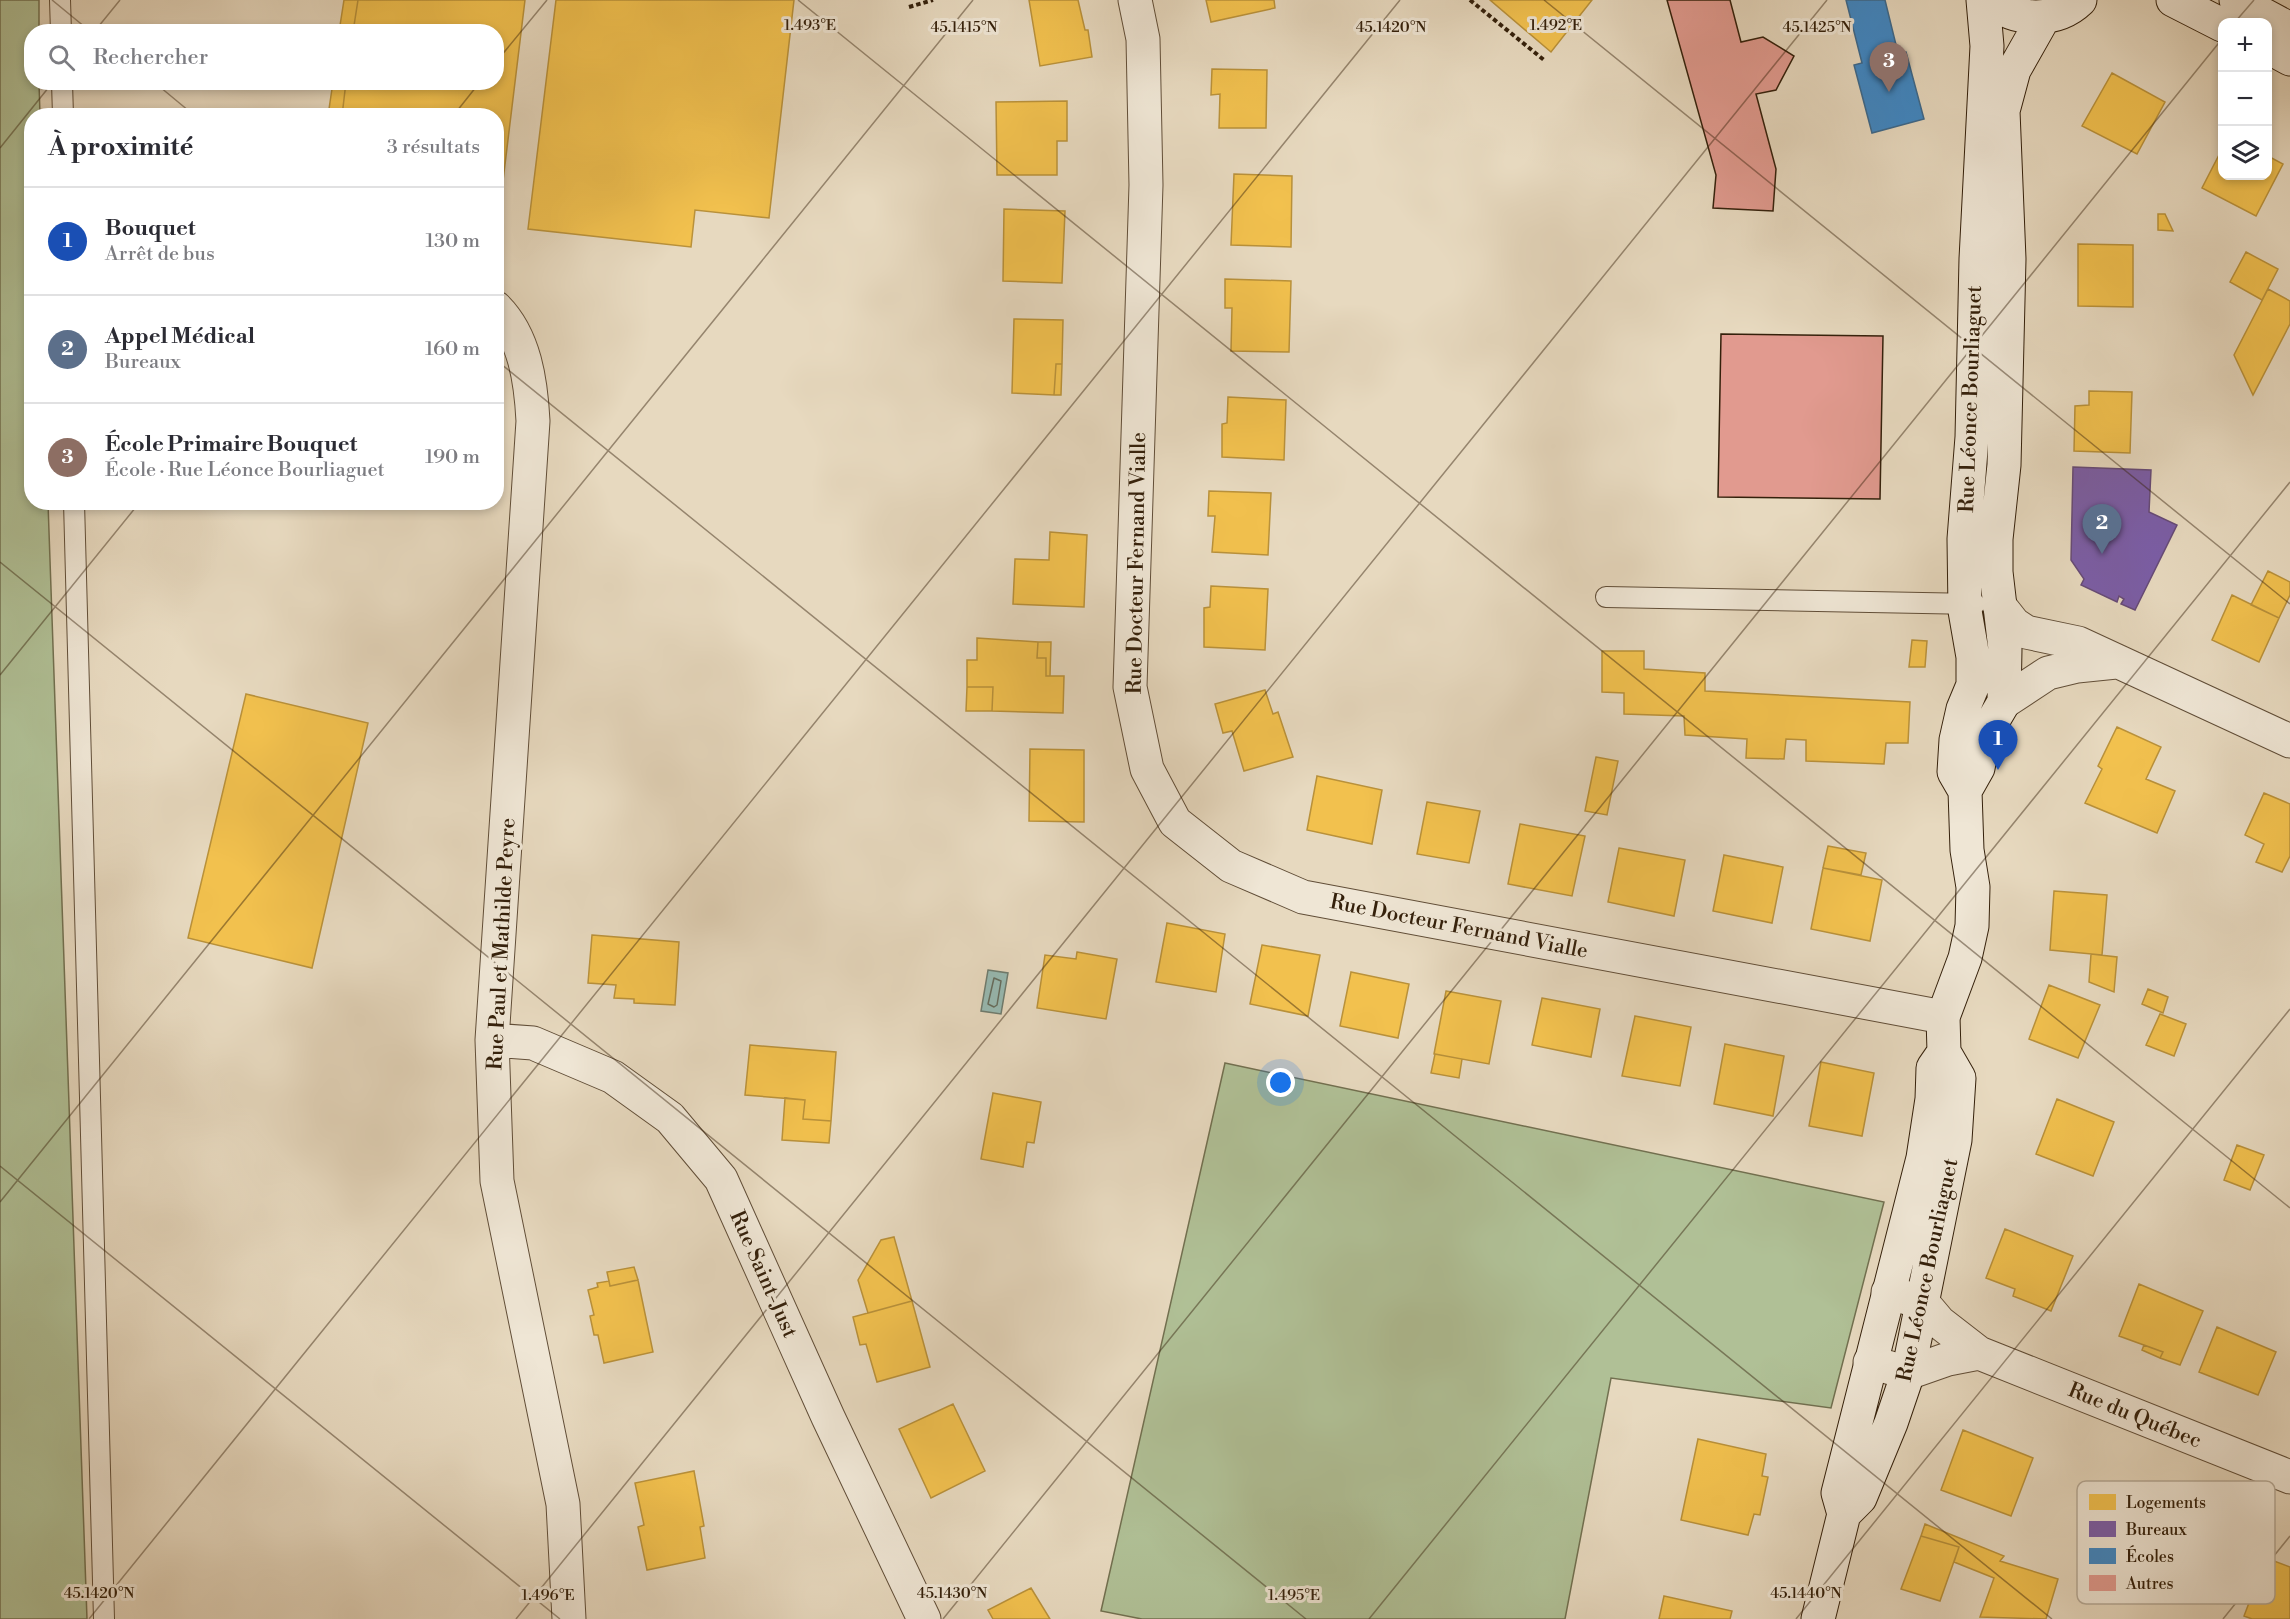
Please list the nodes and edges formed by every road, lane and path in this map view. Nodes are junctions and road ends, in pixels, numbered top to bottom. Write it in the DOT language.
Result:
graph roads {
  1 [pos="60,0"];
  2 [pos="933,0"];
  3 [pos="1135,0"];
  4 [pos="1470,0"];
  5 [pos="1983,0"];
  6 [pos="1991,0"];
  7 [pos="2080,0"];
  8 [pos="2173,0"];
  9 [pos="2236,0"];
  10 [pos="909,7"];
  11 [pos="2044,17"];
  12 [pos="2218,22"];
  13 [pos="61,24"];
  14 [pos="2290,29"];
  15 [pos="2272,49"];
  16 [pos="2290,59"];
  17 [pos="1544,60"];
  18 [pos="62,90"];
  19 [pos="63,108"];
  20 [pos="1976,259"];
  21 [pos="2009,259"];
  22 [pos="504,316"];
  23 [pos="1972,442"];
  24 [pos="2004,442"];
  25 [pos="74,510"];
  26 [pos="1606,597"];
  27 [pos="1965,604"];
  28 [pos="1999,605"];
  29 [pos="2116,662"];
  30 [pos="2004,702"];
  31 [pos="2290,741"];
  32 [pos="1965,791"];
  33 [pos="1943,1017"];
  34 [pos="492,1040"];
  35 [pos="1944,1052"];
  36 [pos="1888,1292"];
  37 [pos="1923,1303"];
  38 [pos="1979,1353"];
  39 [pos="1870,1362"];
  40 [pos="1908,1373"];
  41 [pos="2290,1478"];
  42 [pos="1844,1514"];
  43 [pos="104,1619"];
  44 [pos="569,1619"];
  45 [pos="924,1619"];
  46 [pos="1818,1619"];
  1 -- 13 [label="lane"];
  2 -- 10 [label="path"];
  3 -- 33 [label="street, Rue Docteur Fernand Vialle"];
  4 -- 17 [label="path"];
  5 -- 20 [label="street, Rue Léonce Bourliaguet"];
  6 -- 11 [label="street"];
  7 -- 11 [label="street"];
  8 -- 12 [label="street"];
  9 -- 14 [label="street"];
  11 -- 21 [label="street, Rue Léonce Bourliaguet"];
  15 -- 16 [label="street"];
  18 -- 19 [label="lane"];
  20 -- 21 [label="street"];
  20 -- 23 [label="street, Rue Léonce Bourliaguet"];
  21 -- 24 [label="street, Rue Léonce Bourliaguet"];
  22 -- 34 [label="street, Rue Paul et Mathilde Peyre"];
  23 -- 24 [label="street"];
  23 -- 27 [label="street, Rue Léonce Bourliaguet"];
  24 -- 28 [label="street, Rue Léonce Bourliaguet"];
  25 -- 43 [label="lane"];
  26 -- 27 [label="lane"];
  27 -- 28 [label="lane"];
  27 -- 32 [label="street, Rue Léonce Bourliaguet"];
  28 -- 29 [label="street"];
  28 -- 30 [label="street, Rue Léonce Bourliaguet"];
  29 -- 30 [label="street"];
  29 -- 31 [label="street"];
  30 -- 32 [label="street, Rue Léonce Bourliaguet"];
  32 -- 33 [label="street, Rue Léonce Bourliaguet"];
  33 -- 35 [label="street, Rue Léonce Bourliaguet"];
  34 -- 44 [label="street, Rue Paul et Mathilde Peyre"];
  34 -- 45 [label="street, Rue Saint-Just"];
  35 -- 36 [label="street, Rue Léonce Bourliaguet"];
  35 -- 37 [label="street, Rue Léonce Bourliaguet"];
  36 -- 37 [label="street"];
  36 -- 39 [label="street, Rue Léonce Bourliaguet"];
  37 -- 38 [label="street, Rue du Québec"];
  37 -- 40 [label="street, Rue Léonce Bourliaguet"];
  38 -- 40 [label="street"];
  38 -- 41 [label="street, Rue du Québec"];
  39 -- 40 [label="street"];
  39 -- 42 [label="street, Rue Léonce Bourliaguet"];
  40 -- 42 [label="street, Rue Léonce Bourliaguet"];
  42 -- 46 [label="street, Rue Léonce Bourliaguet"];
}
